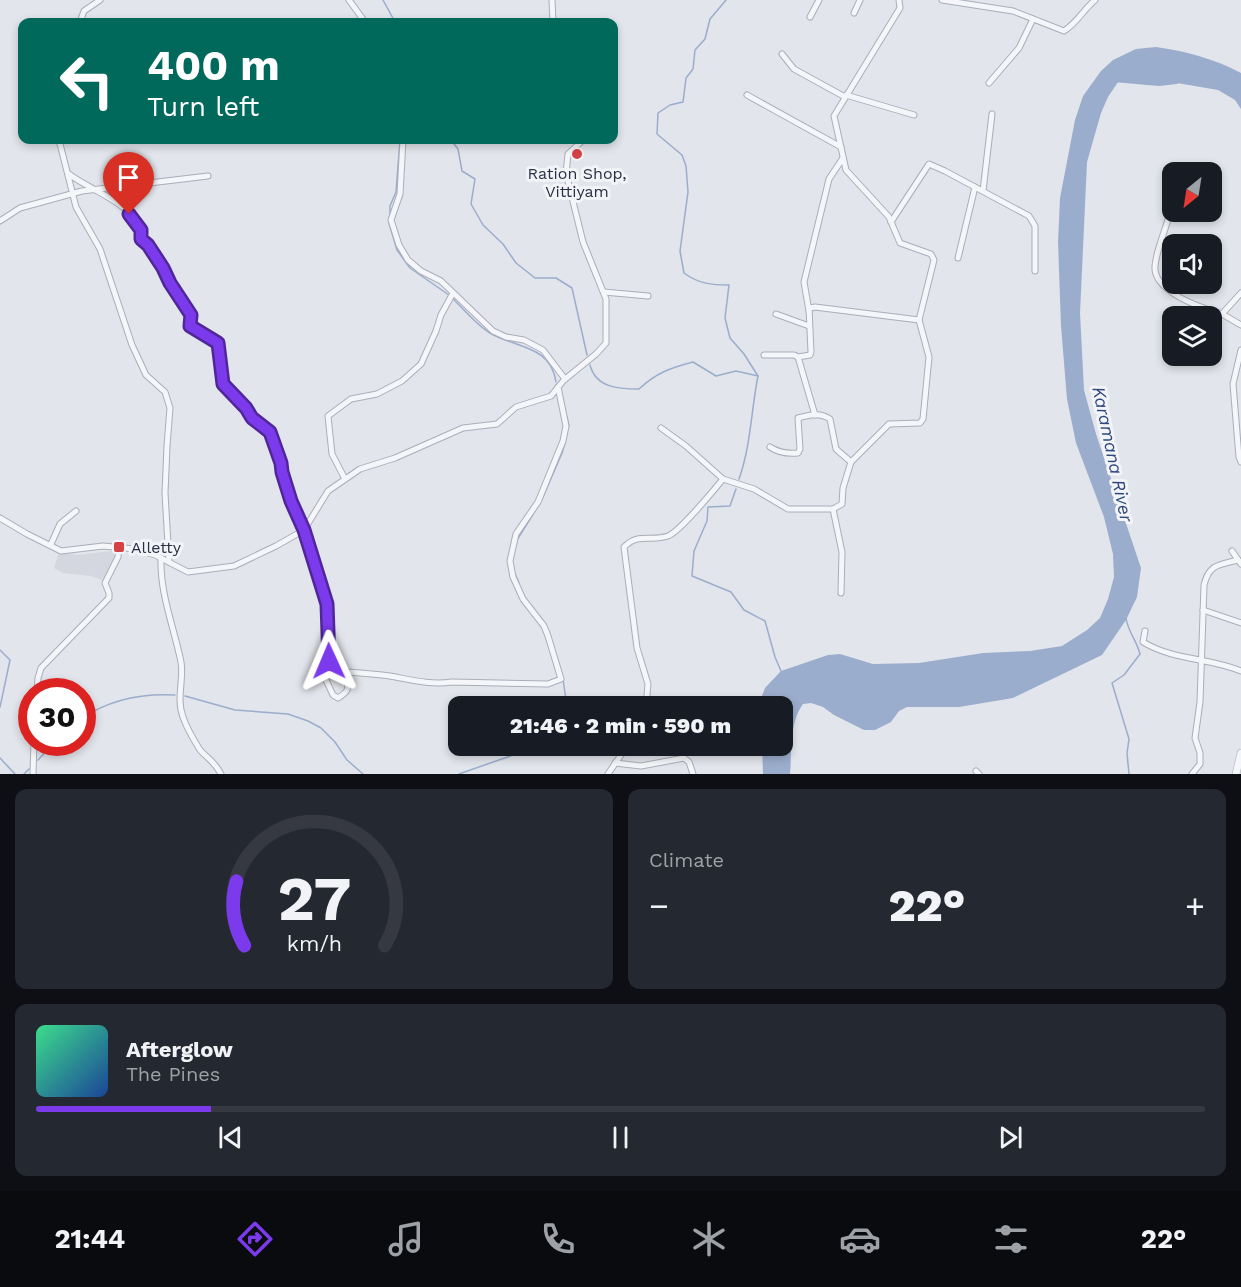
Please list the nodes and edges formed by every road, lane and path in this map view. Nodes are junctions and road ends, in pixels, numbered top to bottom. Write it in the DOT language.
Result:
graph roads {
  1 [pos="100,0"];
  2 [pos="349,0"];
  3 [pos="552,0"];
  4 [pos="819,0"];
  5 [pos="861,0"];
  6 [pos="899,0"];
  7 [pos="942,0"];
  8 [pos="1095,0"];
  9 [pos="854,13"];
  10 [pos="810,17"];
  11 [pos="81,18"];
  12 [pos="362,18"];
  13 [pos="553,18"];
  14 [pos="1033,19"];
  15 [pos="782,54"];
  16 [pos="989,83"];
  17 [pos="747,95"];
  18 [pos="845,96"];
  19 [pos="992,114"];
  20 [pos="914,115"];
  21 [pos="60,144"];
  22 [pos="403,144"];
  23 [pos="579,144"];
  24 [pos="841,147"];
  25 [pos="843,158"];
  26 [pos="208,176"];
  27 [pos="70,177"];
  28 [pos="975,187"];
  29 [pos="96,190"];
  30 [pos="983,191"];
  31 [pos="72,194"];
  32 [pos="0,221"];
  33 [pos="891,222"];
  34 [pos="1167,222"];
  35 [pos="958,258"];
  36 [pos="1035,271"];
  37 [pos="604,292"];
  38 [pos="453,293"];
  39 [pos="1241,293"];
  40 [pos="648,296"];
  41 [pos="1197,306"];
  42 [pos="809,311"];
  43 [pos="776,314"];
  44 [pos="1222,314"];
  45 [pos="919,320"];
  46 [pos="1241,325"];
  47 [pos="809,326"];
  48 [pos="1240,354"];
  49 [pos="764,355"];
  50 [pos="798,357"];
  51 [pos="566,379"];
  52 [pos="558,387"];
  53 [pos="815,415"];
  54 [pos="661,428"];
  55 [pos="770,447"];
  56 [pos="851,462"];
  57 [pos="1241,462"];
  58 [pos="345,479"];
  59 [pos="723,479"];
  60 [pos="833,509"];
  61 [pos="76,511"];
  62 [pos="0,518"];
  63 [pos="304,530"];
  64 [pos="51,544"];
  65 [pos="119,547"];
  66 [pos="1233,551"];
  67 [pos="161,558"];
  68 [pos="169,562"];
  69 [pos="1239,562"];
  70 [pos="841,593"];
  71 [pos="1203,610"];
  72 [pos="1241,623"];
  73 [pos="1145,631"];
  74 [pos="1202,660"];
  75 [pos="1241,671"];
  76 [pos="38,678"];
  77 [pos="647,696"];
  78 [pos="1241,753"];
  79 [pos="34,756"];
  80 [pos="620,756"];
  81 [pos="615,763"];
  82 [pos="1239,766"];
  83 [pos="33,774"];
  84 [pos="221,774"];
  85 [pos="608,774"];
  86 [pos="693,774"];
  87 [pos="1192,774"];
  88 [pos="1236,774"];
  1 -- 11 [label="street"];
  2 -- 12 [label="street"];
  3 -- 13 [label="street"];
  4 -- 10 [label="street"];
  5 -- 9 [label="street"];
  6 -- 18 [label="street"];
  7 -- 14 [label="street"];
  8 -- 14 [label="street"];
  14 -- 16 [label="street"];
  15 -- 18 [label="street"];
  17 -- 24 [label="street"];
  18 -- 20 [label="street"];
  18 -- 24 [label="street"];
  19 -- 30 [label="street"];
  21 -- 31 [label="street"];
  22 -- 38 [label="street"];
  23 -- 37 [label="street"];
  24 -- 25 [label="street"];
  25 -- 33 [label="street"];
  25 -- 42 [label="street"];
  26 -- 29 [label="street"];
  27 -- 29 [label="street"];
  28 -- 30 [label="street"];
  28 -- 33 [label="street"];
  28 -- 35 [label="street"];
  29 -- 31 [label="street"];
  29 -- 63 [label="street"];
  30 -- 36 [label="street"];
  31 -- 32 [label="street"];
  31 -- 68 [label="street"];
  33 -- 45 [label="street"];
  34 -- 41 [label="street"];
  37 -- 40 [label="street"];
  37 -- 51 [label="street"];
  38 -- 51 [label="street"];
  38 -- 58 [label="street"];
  39 -- 44 [label="street"];
  42 -- 45 [label="street"];
  42 -- 47 [label="street"];
  43 -- 47 [label="street"];
  44 -- 46 [label="street"];
  45 -- 56 [label="street"];
  47 -- 50 [label="street"];
  48 -- 57 [label="street"];
  49 -- 50 [label="street"];
  50 -- 53 [label="street"];
  51 -- 52 [label="street"];
  52 -- 58 [label="street"];
  52 -- 63 [label="street"];
  53 -- 55 [label="street"];
  53 -- 56 [label="street"];
  54 -- 59 [label="street"];
  56 -- 60 [label="street"];
  58 -- 63 [label="street"];
  59 -- 60 [label="street"];
  59 -- 77 [label="street"];
  60 -- 70 [label="street"];
  61 -- 64 [label="street"];
  62 -- 64 [label="street"];
  63 -- 68 [label="street"];
  64 -- 65 [label="street"];
  65 -- 67 [label="street"];
  65 -- 76 [label="street"];
  66 -- 69 [label="street"];
  67 -- 68 [label="street"];
  67 -- 84 [label="street"];
  69 -- 71 [label="street"];
  71 -- 72 [label="street"];
  71 -- 74 [label="street"];
  73 -- 74 [label="street"];
  74 -- 75 [label="street"];
  74 -- 87 [label="street"];
  78 -- 82 [label="street"];
  79 -- 83 [label="street"];
  80 -- 81 [label="street"];
  81 -- 85 [label="street"];
  81 -- 86 [label="street"];
  82 -- 88 [label="street"];
}
